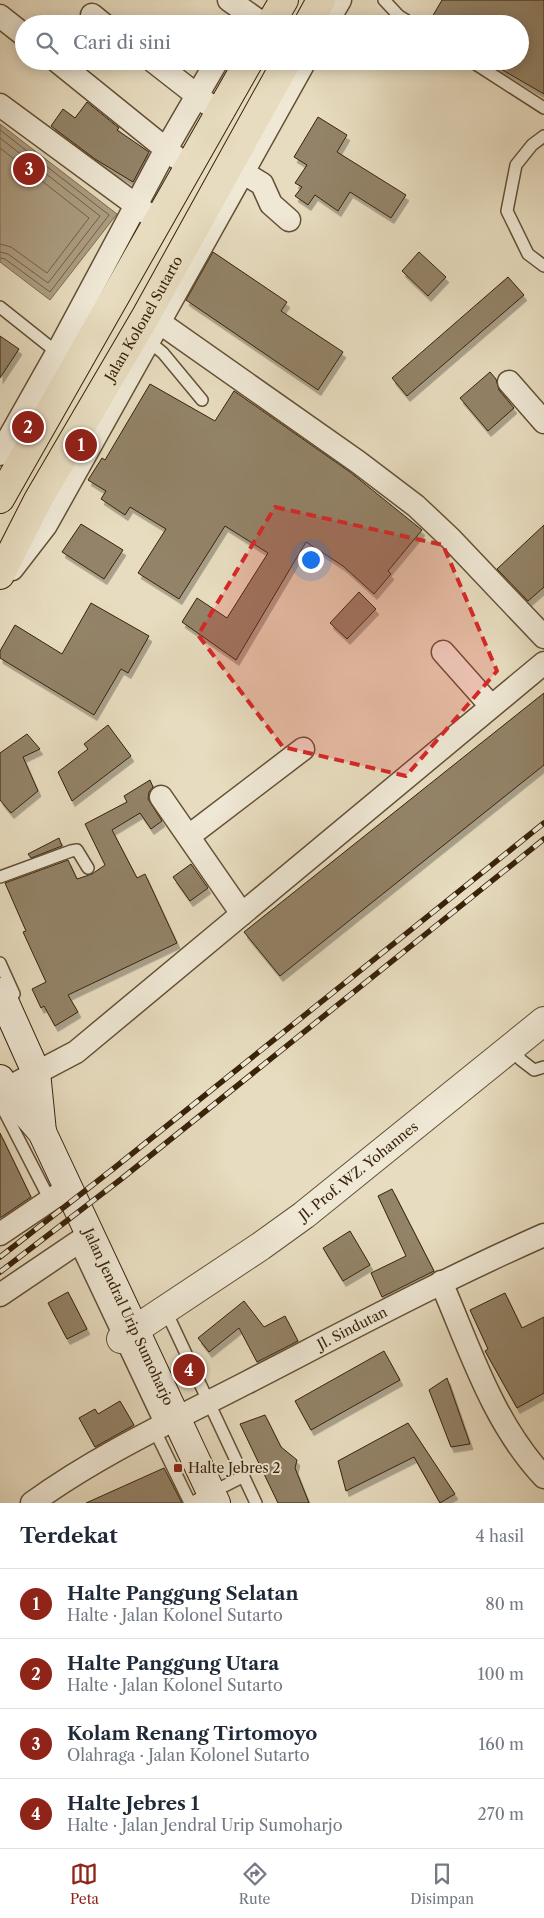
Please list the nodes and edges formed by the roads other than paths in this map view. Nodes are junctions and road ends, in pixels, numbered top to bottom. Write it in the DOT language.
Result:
graph roads {
  1 [pos="284,0"];
  2 [pos="321,0"];
  3 [pos="340,0"];
  4 [pos="384,0"];
  5 [pos="275,15"];
  6 [pos="313,15"];
  7 [pos="331,15"];
  8 [pos="398,15"];
  9 [pos="0,16"];
  10 [pos="15,28"];
  11 [pos="68,70"];
  12 [pos="164,70"];
  13 [pos="211,70"];
  14 [pos="244,70"];
  15 [pos="282,70"];
  16 [pos="300,70"];
  17 [pos="486,70"];
  18 [pos="196,95"];
  19 [pos="0,104"];
  20 [pos="544,108"];
  21 [pos="221,113"];
  22 [pos="544,136"];
  23 [pos="166,149"];
  24 [pos="189,168"];
  25 [pos="242,172"];
  26 [pos="136,205"];
  27 [pos="289,220"];
  28 [pos="158,221"];
  29 [pos="201,230"];
  30 [pos="544,266"];
  31 [pos="0,307"];
  32 [pos="148,328"];
  33 [pos="66,360"];
  34 [pos="509,382"];
  35 [pos="202,400"];
  36 [pos="544,422"];
  37 [pos="0,454"];
  38 [pos="0,499"];
  39 [pos="0,575"];
  40 [pos="0,585"];
  41 [pos="544,637"];
  42 [pos="443,652"];
  43 [pos="544,663"];
  44 [pos="491,706"];
  45 [pos="304,749"];
  46 [pos="161,797"];
  47 [pos="189,836"];
  48 [pos="88,868"];
  49 [pos="0,877"];
  50 [pos="242,914"];
  51 [pos="0,964"];
  52 [pos="3,993"];
  53 [pos="544,1021"];
  54 [pos="512,1047"];
  55 [pos="544,1066"];
  56 [pos="41,1069"];
  57 [pos="1,1091"];
  58 [pos="42,1132"];
  59 [pos="59,1194"];
  60 [pos="0,1234"];
  61 [pos="544,1235"];
  62 [pos="83,1239"];
  63 [pos="441,1282"];
  64 [pos="0,1295"];
  65 [pos="165,1309"];
  66 [pos="128,1334"];
  67 [pos="209,1402"];
  68 [pos="165,1426"];
  69 [pos="244,1476"];
  70 [pos="544,1476"];
  71 [pos="202,1500"];
  72 [pos="32,1503"];
  73 [pos="256,1503"];
  1 -- 5 [label="main road"];
  2 -- 6 [label="main road"];
  3 -- 7 [label="street"];
  4 -- 8 [label="lane"];
  9 -- 10 [label="street"];
  11 -- 23 [label="street"];
  12 -- 18 [label="street"];
  13 -- 18 [label="street"];
  14 -- 21 [label="main road"];
  15 -- 29 [label="main road, Jalan Kolonel Sutarto"];
  16 -- 25 [label="street"];
  17 -- 20 [label="lane"];
  18 -- 21 [label="street"];
  18 -- 23 [label="street"];
  19 -- 26 [label="street"];
  21 -- 24 [label="main road"];
  22 -- 30 [label="lane"];
  23 -- 24 [label="street"];
  23 -- 26 [label="street"];
  24 -- 28 [label="main road"];
  25 -- 27 [label="street"];
  25 -- 29 [label="street"];
  26 -- 28 [label="street"];
  26 -- 33 [label="street"];
  28 -- 33 [label="main road"];
  29 -- 32 [label="main road, Jalan Kolonel Sutarto"];
  31 -- 33 [label="lane"];
  32 -- 35 [label="lane"];
  32 -- 39 [label="main road, Jalan Kolonel Sutarto"];
  32 -- 40 [label="street"];
  32 -- 41 [label="street"];
  33 -- 37 [label="street"];
  33 -- 38 [label="main road"];
  34 -- 36 [label="street"];
  42 -- 44 [label="street"];
  43 -- 44 [label="street"];
  44 -- 50 [label="street"];
  45 -- 47 [label="street"];
  46 -- 47 [label="street"];
  47 -- 50 [label="street"];
  48 -- 49 [label="lane"];
  50 -- 56 [label="street"];
  51 -- 52 [label="lane"];
  52 -- 56 [label="main road, Jalan Jendral Urip Sumoharjo"];
  53 -- 54 [label="main road, Jl. Prof. WZ. Yohannes"];
  54 -- 55 [label="lane"];
  54 -- 65 [label="main road, Jl. Prof. WZ. Yohannes"];
  56 -- 57 [label="street"];
  56 -- 58 [label="main road, Jalan Jendral Urip Sumoharjo"];
  57 -- 58 [label="main road, Jalan Jendral Urip Sumoharjo"];
  57 -- 59 [label="lane"];
  58 -- 59 [label="main road, Jalan Jendral Urip Sumoharjo"];
  59 -- 60 [label="street"];
  59 -- 62 [label="main road, Jalan Jendral Urip Sumoharjo"];
  61 -- 63 [label="street, Jl. Sindutan"];
  62 -- 64 [label="street"];
  62 -- 66 [label="main road, Jalan Jendral Urip Sumoharjo"];
  63 -- 67 [label="street, Jl. Sindutan"];
  63 -- 70 [label="street"];
  65 -- 66 [label="main road, Jl. Prof. WZ. Yohannes"];
  65 -- 67 [label="lane"];
  66 -- 68 [label="main road, Jalan Jendral Urip Sumoharjo"];
  67 -- 68 [label="street, Jl. Sindutan"];
  67 -- 69 [label="lane"];
  68 -- 71 [label="main road, Jalan Jendral Urip Sumoharjo"];
  68 -- 72 [label="street, Jl. Sindutan"];
  69 -- 71 [label="lane"];
  69 -- 73 [label="lane"];
}
